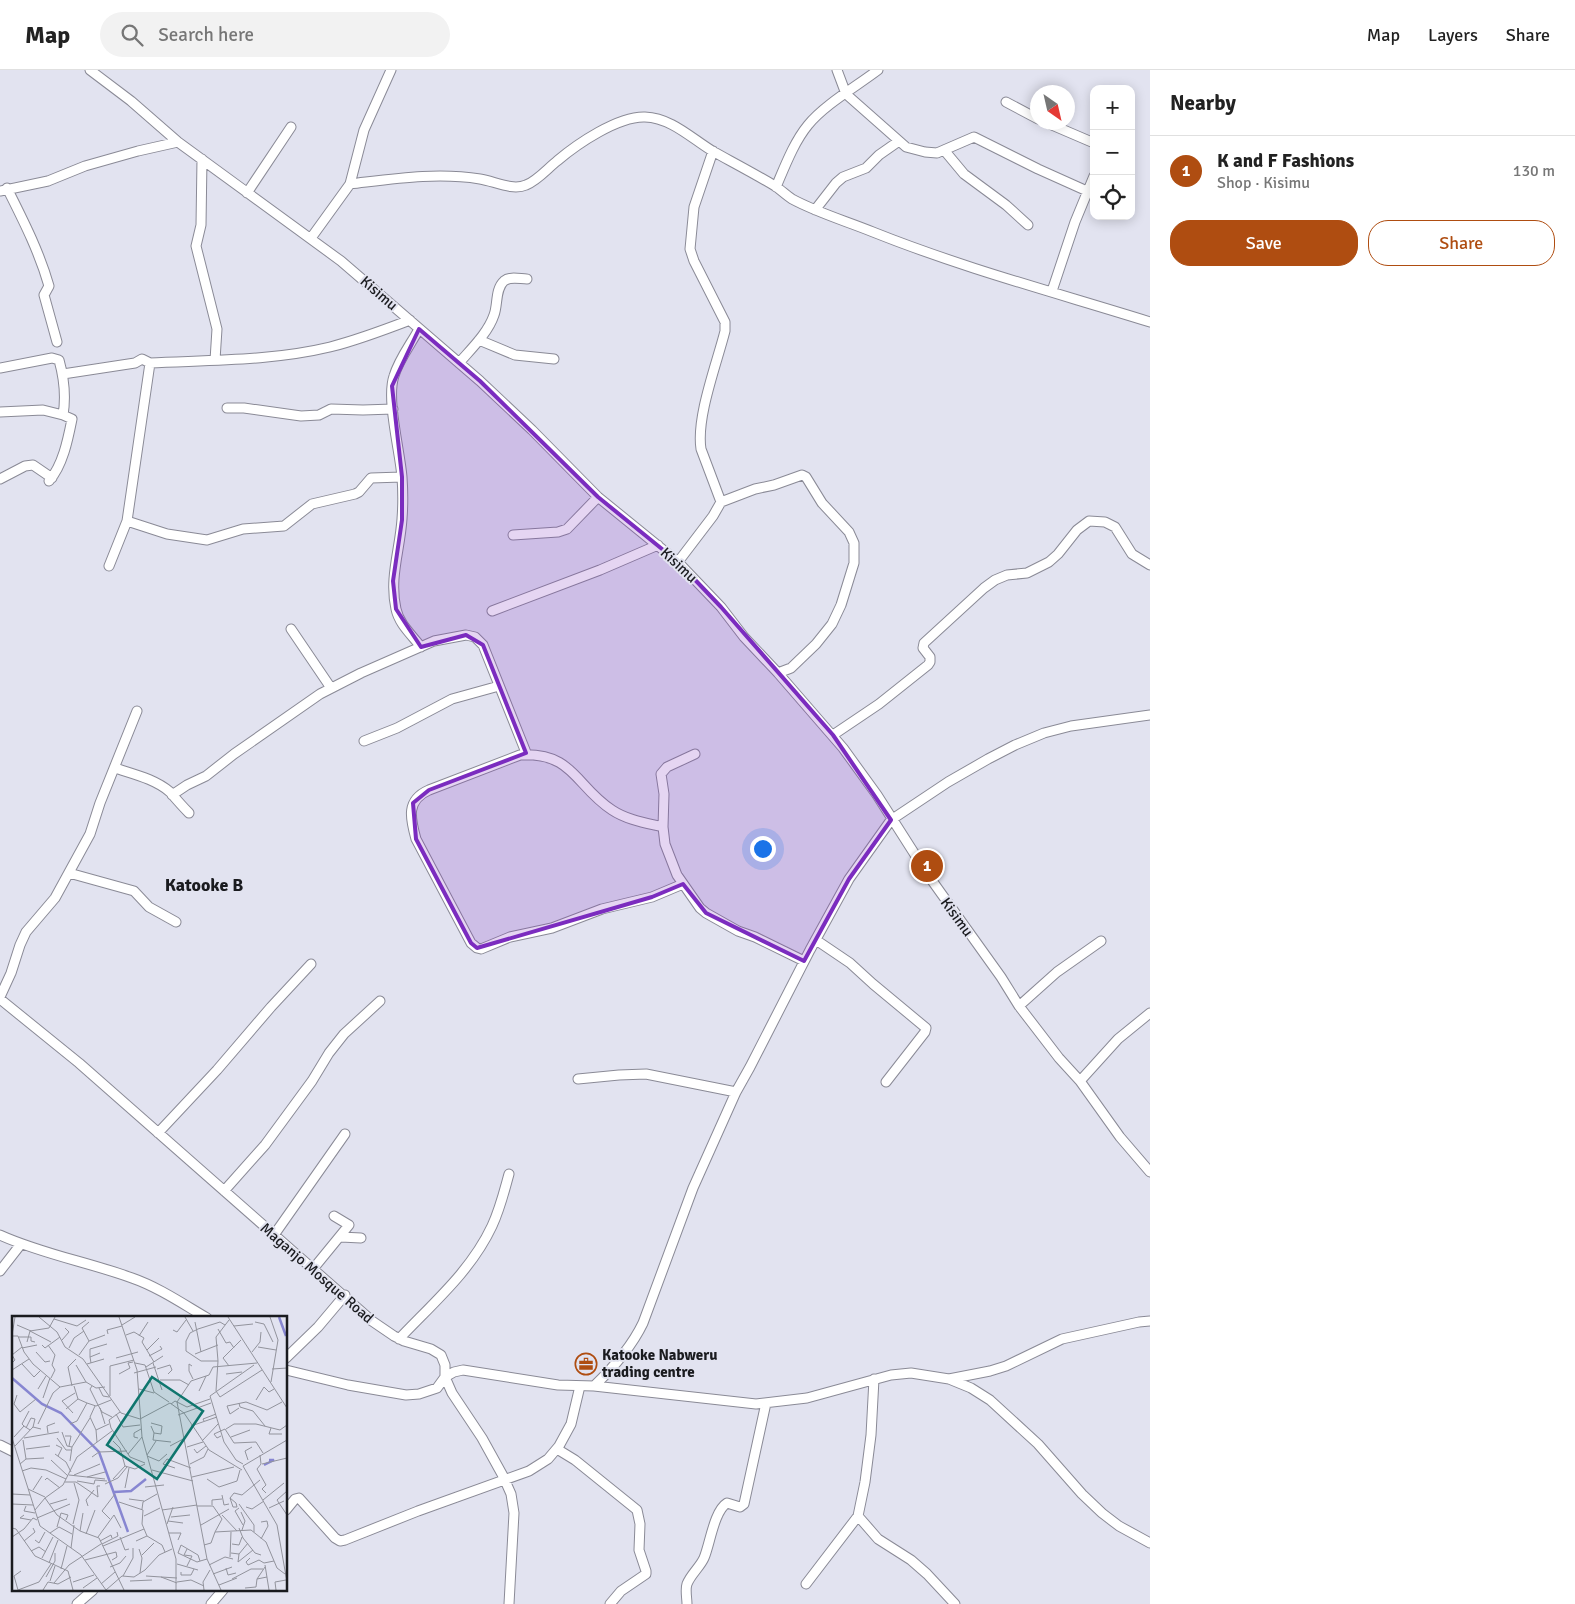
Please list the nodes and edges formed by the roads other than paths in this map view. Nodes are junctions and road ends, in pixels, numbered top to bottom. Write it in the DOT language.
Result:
graph roads {
  1 [pos="90,70"];
  2 [pos="391,70"];
  3 [pos="837,70"];
  4 [pos="878,70"];
  5 [pos="846,94"];
  6 [pos="1006,102"];
  7 [pos="1030,115"];
  8 [pos="291,127"];
  9 [pos="1064,130"];
  10 [pos="899,141"];
  11 [pos="1090,141"];
  12 [pos="178,142"];
  13 [pos="944,150"];
  14 [pos="713,151"];
  15 [pos="202,159"];
  16 [pos="350,184"];
  17 [pos="1090,186"];
  18 [pos="776,187"];
  19 [pos="4,190"];
  20 [pos="1088,191"];
  21 [pos="247,193"];
  22 [pos="815,210"];
  23 [pos="1028,225"];
  24 [pos="311,238"];
  25 [pos="527,279"];
  26 [pos="1052,291"];
  27 [pos="410,320"];
  28 [pos="1150,322"];
  29 [pos="419,329"];
  30 [pos="479,340"];
  31 [pos="57,342"];
  32 [pos="554,359"];
  33 [pos="215,360"];
  34 [pos="150,363"];
  35 [pos="459,363"];
  36 [pos="0,368"];
  37 [pos="62,374"];
  38 [pos="227,408"];
  39 [pos="393,409"];
  40 [pos="0,412"];
  41 [pos="63,415"];
  42 [pos="402,477"];
  43 [pos="0,479"];
  44 [pos="598,497"];
  45 [pos="721,502"];
  46 [pos="127,522"];
  47 [pos="514,535"];
  48 [pos="658,545"];
  49 [pos="678,562"];
  50 [pos="1150,565"];
  51 [pos="109,566"];
  52 [pos="492,611"];
  53 [pos="291,629"];
  54 [pos="421,647"];
  55 [pos="778,673"];
  56 [pos="499,686"];
  57 [pos="331,688"];
  58 [pos="137,711"];
  59 [pos="1150,716"];
  60 [pos="833,735"];
  61 [pos="364,742"];
  62 [pos="695,754"];
  63 [pos="527,755"];
  64 [pos="115,768"];
  65 [pos="172,795"];
  66 [pos="189,813"];
  67 [pos="891,820"];
  68 [pos="663,827"];
  69 [pos="69,873"];
  70 [pos="684,884"];
  71 [pos="176,922"];
  72 [pos="816,940"];
  73 [pos="1101,941"];
  74 [pos="804,961"];
  75 [pos="312,964"];
  76 [pos="0,998"];
  77 [pos="380,1001"];
  78 [pos="1020,1006"];
  79 [pos="1150,1012"];
  80 [pos="578,1078"];
  81 [pos="1080,1081"];
  82 [pos="886,1082"];
  83 [pos="736,1092"];
  84 [pos="158,1133"];
  85 [pos="345,1134"];
  86 [pos="1150,1172"];
  87 [pos="509,1174"];
  88 [pos="224,1191"];
  89 [pos="334,1216"];
  90 [pos="0,1235"];
  91 [pos="274,1235"];
  92 [pos="341,1237"];
  93 [pos="361,1238"];
  94 [pos="20,1244"];
  95 [pos="313,1269"];
  96 [pos="0,1271"];
  97 [pos="344,1295"];
  98 [pos="204,1316"];
  99 [pos="1150,1321"];
  100 [pos="399,1339"];
  101 [pos="288,1356"];
  102 [pos="288,1370"];
  103 [pos="446,1377"];
  104 [pos="874,1378"];
  105 [pos="948,1379"];
  106 [pos="580,1386"];
  107 [pos="594,1386"];
  108 [pos="766,1403"];
  109 [pos="0,1445"];
  110 [pos="557,1448"];
  111 [pos="12,1451"];
  112 [pos="505,1479"];
  113 [pos="288,1507"];
  114 [pos="858,1516"];
  115 [pos="1150,1543"];
  116 [pos="806,1584"];
  117 [pos="91,1592"];
  118 [pos="221,1592"];
  119 [pos="77,1604"];
  120 [pos="211,1604"];
  121 [pos="509,1604"];
  122 [pos="610,1604"];
  123 [pos="687,1604"];
  124 [pos="955,1604"];
  1 -- 12 [label="street, Kisimu"];
  2 -- 16 [label="street"];
  3 -- 5 [label="street"];
  4 -- 5 [label="street"];
  5 -- 10 [label="street"];
  5 -- 18 [label="street"];
  6 -- 7 [label="street"];
  8 -- 21 [label="street"];
  9 -- 11 [label="street"];
  10 -- 13 [label="street"];
  10 -- 22 [label="street"];
  12 -- 15 [label="street, Kisimu"];
  12 -- 19 [label="street"];
  13 -- 20 [label="street"];
  13 -- 23 [label="street"];
  14 -- 16 [label="street"];
  14 -- 18 [label="street"];
  14 -- 45 [label="street"];
  15 -- 21 [label="street, Kisimu"];
  15 -- 33 [label="street"];
  16 -- 24 [label="street"];
  17 -- 20 [label="street"];
  18 -- 22 [label="street"];
  19 -- 31 [label="street"];
  20 -- 26 [label="street"];
  21 -- 24 [label="street, Kisimu"];
  22 -- 26 [label="street"];
  24 -- 27 [label="street, Kisimu"];
  25 -- 30 [label="street"];
  26 -- 28 [label="street"];
  27 -- 29 [label="street, Kisimu"];
  27 -- 33 [label="street"];
  29 -- 35 [label="street, Kisimu"];
  29 -- 39 [label="street"];
  30 -- 32 [label="street"];
  30 -- 35 [label="street"];
  33 -- 34 [label="street"];
  34 -- 37 [label="street"];
  34 -- 46 [label="street"];
  35 -- 44 [label="street, Kisimu"];
  36 -- 37 [label="street"];
  37 -- 41 [label="street"];
  38 -- 39 [label="street"];
  39 -- 42 [label="street"];
  40 -- 41 [label="street"];
  41 -- 43 [label="street"];
  42 -- 46 [label="street"];
  42 -- 54 [label="street"];
  44 -- 47 [label="street"];
  44 -- 48 [label="street, Kisimu"];
  45 -- 49 [label="street"];
  45 -- 55 [label="street"];
  46 -- 51 [label="street"];
  48 -- 49 [label="street, Kisimu"];
  48 -- 52 [label="street"];
  49 -- 55 [label="street, Kisimu"];
  50 -- 60 [label="street"];
  53 -- 57 [label="street"];
  54 -- 56 [label="street"];
  54 -- 57 [label="street"];
  55 -- 60 [label="street, Kisimu"];
  56 -- 61 [label="street"];
  56 -- 63 [label="street"];
  57 -- 65 [label="street"];
  58 -- 64 [label="street"];
  59 -- 67 [label="street"];
  60 -- 67 [label="street, Kisimu"];
  62 -- 68 [label="street"];
  63 -- 68 [label="street"];
  63 -- 70 [label="street"];
  64 -- 65 [label="street"];
  64 -- 69 [label="street"];
  65 -- 66 [label="street"];
  67 -- 72 [label="street"];
  67 -- 78 [label="street, Kisimu"];
  68 -- 70 [label="street"];
  69 -- 71 [label="street"];
  69 -- 76 [label="street"];
  70 -- 74 [label="street"];
  72 -- 74 [label="street"];
  72 -- 82 [label="street"];
  73 -- 78 [label="street"];
  74 -- 83 [label="street"];
  75 -- 84 [label="street"];
  76 -- 84 [label="street, Maganjo Mosque Road"];
  77 -- 88 [label="street"];
  78 -- 81 [label="street, Kisimu"];
  79 -- 81 [label="street"];
  80 -- 83 [label="street"];
  81 -- 86 [label="street, Kisimu"];
  83 -- 107 [label="street"];
  84 -- 88 [label="street, Maganjo Mosque Road"];
  85 -- 91 [label="street"];
  87 -- 100 [label="street"];
  88 -- 91 [label="street, Maganjo Mosque Road"];
  89 -- 92 [label="street"];
  90 -- 94 [label="street"];
  91 -- 95 [label="street, Maganjo Mosque Road"];
  92 -- 93 [label="street"];
  92 -- 95 [label="street"];
  94 -- 96 [label="street"];
  94 -- 98 [label="street"];
  95 -- 97 [label="street, Maganjo Mosque Road"];
  97 -- 100 [label="street, Maganjo Mosque Road"];
  97 -- 101 [label="street"];
  99 -- 105 [label="street"];
  100 -- 103 [label="street, Maganjo Mosque Road"];
  102 -- 103 [label="street"];
  103 -- 106 [label="street"];
  103 -- 112 [label="street, Maganjo Mosque Road"];
  104 -- 105 [label="street"];
  104 -- 108 [label="street"];
  104 -- 114 [label="street"];
  105 -- 115 [label="street"];
  106 -- 107 [label="street"];
  106 -- 110 [label="street"];
  107 -- 108 [label="street"];
  108 -- 123 [label="street"];
  109 -- 111 [label="street"];
  110 -- 112 [label="street"];
  110 -- 122 [label="street"];
  112 -- 113 [label="street"];
  112 -- 121 [label="street, Maganjo Mosque Road"];
  114 -- 116 [label="street"];
  114 -- 124 [label="street"];
  117 -- 119 [label="street"];
  118 -- 120 [label="street"];
}
